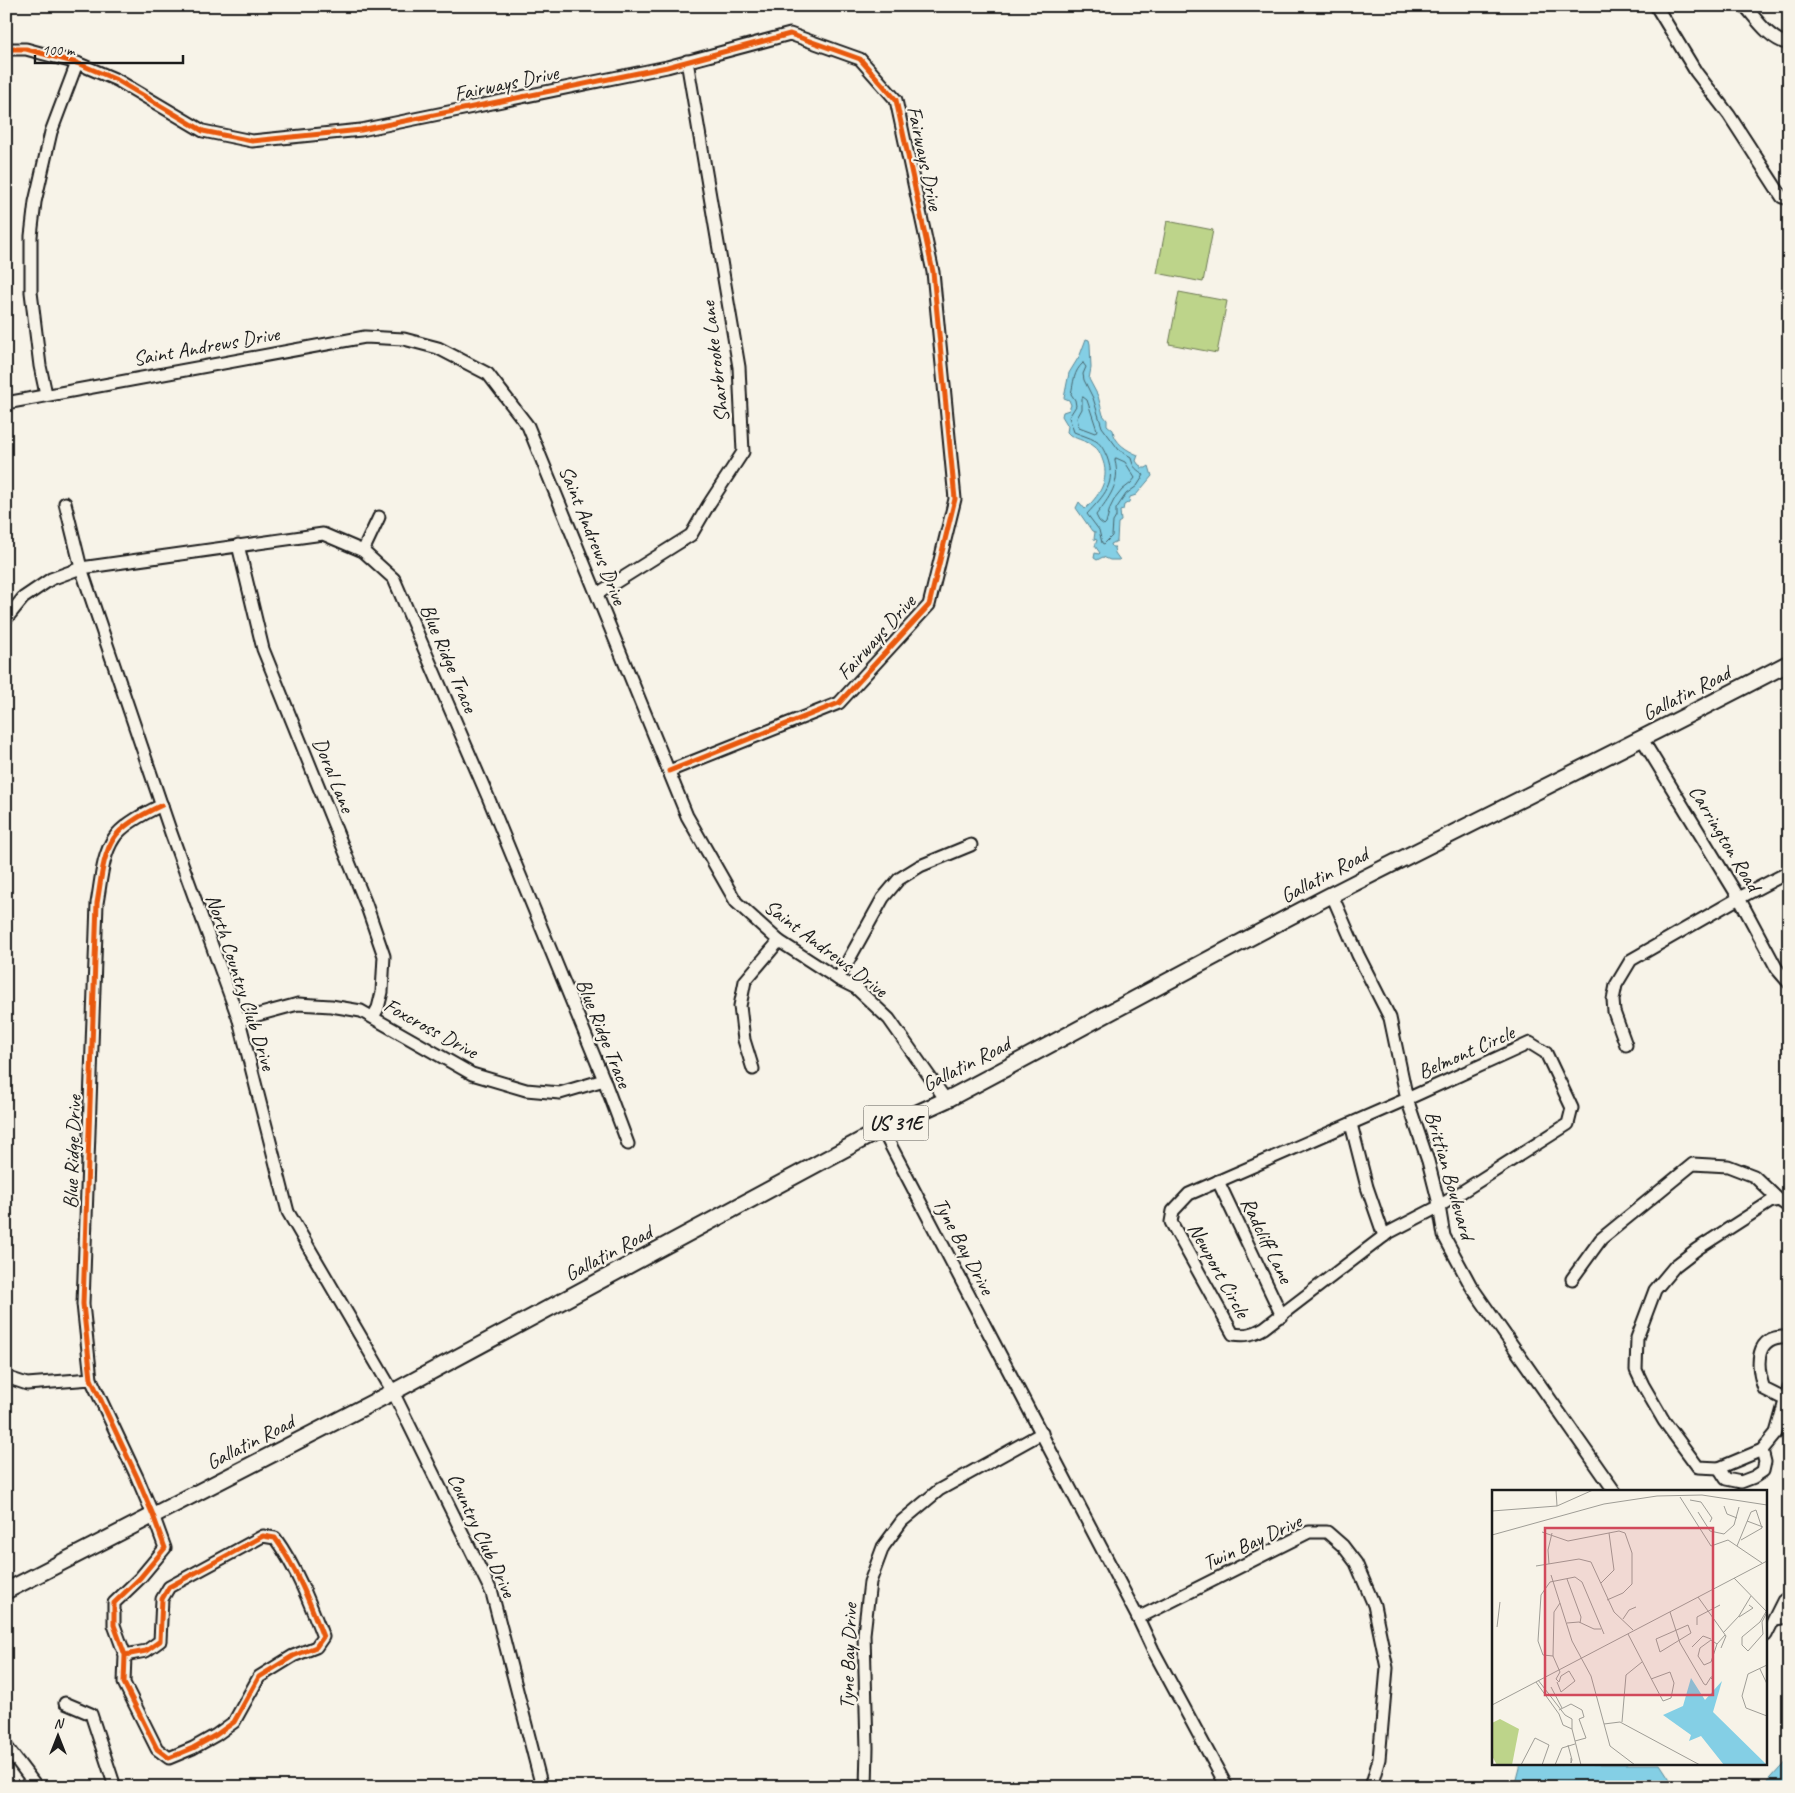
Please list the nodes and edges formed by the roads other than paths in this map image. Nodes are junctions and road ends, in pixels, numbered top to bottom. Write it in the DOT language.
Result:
graph roads {
  1 [pos="1656,6"];
  2 [pos="1745,6"];
  3 [pos="1789,44"];
  4 [pos="6,49"];
  5 [pos="687,61"];
  6 [pos="77,63"];
  7 [pos="1789,199"];
  8 [pos="46,394"];
  9 [pos="6,403"];
  10 [pos="65,503"];
  11 [pos="380,517"];
  12 [pos="238,545"];
  13 [pos="364,551"];
  14 [pos="82,568"];
  15 [pos="597,594"];
  16 [pos="6,619"];
  17 [pos="1789,663"];
  18 [pos="1642,739"];
  19 [pos="669,771"];
  20 [pos="162,805"];
  21 [pos="971,845"];
  22 [pos="1789,872"];
  23 [pos="1332,895"];
  24 [pos="1739,898"];
  25 [pos="779,941"];
  26 [pos="838,979"];
  27 [pos="1789,983"];
  28 [pos="374,1017"];
  29 [pos="239,1020"];
  30 [pos="1626,1045"];
  31 [pos="753,1069"];
  32 [pos="604,1080"];
  33 [pos="1408,1099"];
  34 [pos="946,1100"];
  35 [pos="1351,1124"];
  36 [pos="882,1130"];
  37 [pos="628,1144"];
  38 [pos="1218,1181"];
  39 [pos="1784,1203"];
  40 [pos="1438,1207"];
  41 [pos="1384,1236"];
  42 [pos="1572,1279"];
  43 [pos="1282,1316"];
  44 [pos="1789,1337"];
  45 [pos="6,1377"];
  46 [pos="91,1379"];
  47 [pos="1789,1387"];
  48 [pos="394,1392"];
  49 [pos="1786,1400"];
  50 [pos="1042,1433"];
  51 [pos="1762,1450"];
  52 [pos="1719,1468"];
  53 [pos="1613,1490"];
  54 [pos="153,1515"];
  55 [pos="6,1591"];
  56 [pos="1789,1596"];
  57 [pos="1789,1617"];
  58 [pos="1138,1618"];
  59 [pos="1775,1619"];
  60 [pos="1768,1631"];
  61 [pos="125,1655"];
  62 [pos="65,1703"];
  63 [pos="6,1746"];
  64 [pos="36,1787"];
  65 [pos="115,1787"];
  66 [pos="542,1787"];
  67 [pos="866,1787"];
  68 [pos="1227,1787"];
  69 [pos="1370,1787"];
  1 -- 7 [label="street"];
  2 -- 3 [label="street"];
  4 -- 6 [label="street, Fairways Drive"];
  5 -- 6 [label="street, Fairways Drive"];
  5 -- 15 [label="street, Sharbrooke Lane"];
  5 -- 19 [label="street, Fairways Drive"];
  6 -- 8 [label="street"];
  8 -- 9 [label="street, Saint Andrews Drive"];
  8 -- 15 [label="street, Saint Andrews Drive"];
  10 -- 14 [label="street, North Country Club Drive"];
  11 -- 13 [label="street"];
  12 -- 13 [label="street, Blue Ridge Trace"];
  12 -- 14 [label="street, Blue Ridge Trace"];
  12 -- 28 [label="street, Doral Lane"];
  13 -- 32 [label="street, Blue Ridge Trace"];
  14 -- 16 [label="street, Blue Ridge Trace"];
  14 -- 20 [label="street, North Country Club Drive"];
  15 -- 19 [label="street, Saint Andrews Drive"];
  17 -- 18 [label="main road, Gallatin Road / US 31E"];
  18 -- 23 [label="main road, Gallatin Road / US 31E"];
  18 -- 24 [label="street, Carrington Road"];
  19 -- 25 [label="street, Saint Andrews Drive"];
  20 -- 29 [label="street, North Country Club Drive"];
  20 -- 46 [label="street, Blue Ridge Drive"];
  21 -- 26 [label="street"];
  22 -- 24 [label="street"];
  23 -- 33 [label="street, Brittian Boulevard"];
  23 -- 34 [label="main road, Gallatin Road / US 31E"];
  24 -- 27 [label="street, Carrington Road"];
  24 -- 30 [label="street"];
  25 -- 26 [label="street, Saint Andrews Drive"];
  25 -- 31 [label="street"];
  26 -- 34 [label="street, Saint Andrews Drive"];
  28 -- 29 [label="street, Foxcross Drive"];
  28 -- 32 [label="street, Foxcross Drive"];
  29 -- 48 [label="street, North Country Club Drive"];
  32 -- 37 [label="street, Blue Ridge Trace"];
  33 -- 35 [label="street, Newport Circle"];
  33 -- 40 [label="street, Brittian Boulevard"];
  33 -- 40 [label="street, Belmont Circle"];
  34 -- 36 [label="main road, Gallatin Road / US 31E"];
  35 -- 38 [label="street, Newport Circle"];
  35 -- 41 [label="street"];
  36 -- 48 [label="main road, Gallatin Road / US 31E"];
  36 -- 50 [label="street, Tyne Bay Drive"];
  38 -- 43 [label="street, Radcliff Lane"];
  38 -- 43 [label="street, Newport Circle"];
  39 -- 42 [label="street"];
  39 -- 52 [label="street"];
  40 -- 41 [label="street, Newport Circle"];
  40 -- 53 [label="street, Brittian Boulevard"];
  41 -- 43 [label="street, Newport Circle"];
  44 -- 49 [label="street"];
  45 -- 46 [label="street"];
  46 -- 54 [label="street, Blue Ridge Drive"];
  47 -- 49 [label="street"];
  48 -- 54 [label="main road, Gallatin Road / US 31E"];
  48 -- 66 [label="street, Country Club Drive"];
  49 -- 51 [label="street"];
  50 -- 58 [label="street, Tyne Bay Drive"];
  50 -- 67 [label="street, Tyne Bay Drive"];
  51 -- 52 [label="street"];
  51 -- 52 [label="street"];
  54 -- 55 [label="main road, Gallatin Road / US 31E"];
  54 -- 61 [label="street, Blue Ridge Drive"];
  56 -- 59 [label="street"];
  57 -- 59 [label="street"];
  58 -- 68 [label="street, Tyne Bay Drive"];
  58 -- 69 [label="street, Twin Bay Drive"];
  59 -- 60 [label="street"];
  61 -- 61 [label="street"];
  62 -- 65 [label="street"];
  63 -- 64 [label="street"];
}
